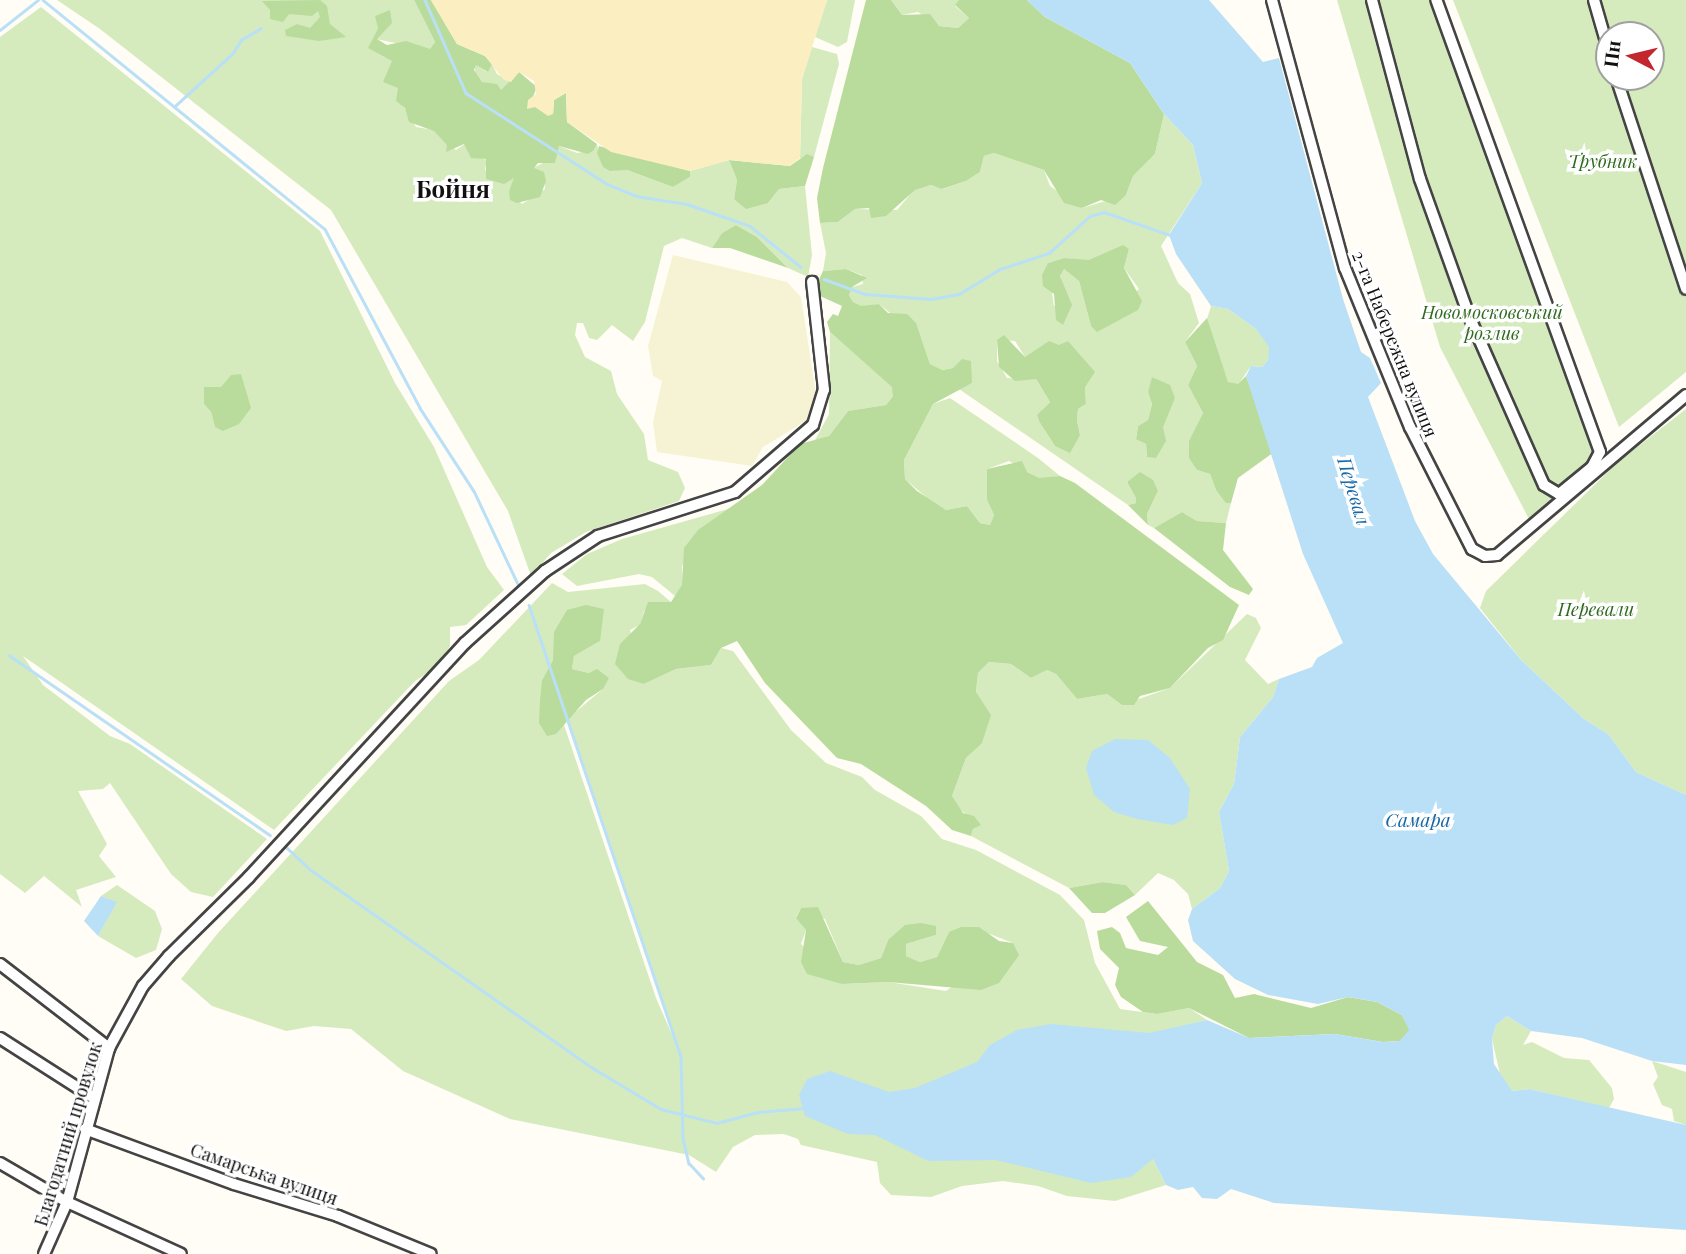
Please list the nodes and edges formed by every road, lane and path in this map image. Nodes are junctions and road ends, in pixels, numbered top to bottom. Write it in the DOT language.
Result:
graph roads {
  1 [pos="1272,0"];
  2 [pos="1372,0"];
  3 [pos="1436,0"];
  4 [pos="1594,0"];
  5 [pos="1600,21"];
  6 [pos="1621,91"];
  7 [pos="812,282"];
  8 [pos="1686,289"];
  9 [pos="1686,395"];
  10 [pos="0,964"];
  11 [pos="0,1038"];
  12 [pos="109,1048"];
  13 [pos="94,1098"];
  14 [pos="85,1129"];
  15 [pos="0,1163"];
  16 [pos="67,1202"];
  17 [pos="44,1254"];
  18 [pos="181,1254"];
  19 [pos="431,1254"];
  1 -- 9 [label="street, 2-га Набережна вулиця"];
  2 -- 3 [label="street"];
  4 -- 5 [label="street"];
  6 -- 8 [label="street"];
  7 -- 12 [label="street, Благодатний провулок"];
  10 -- 12 [label="street"];
  11 -- 13 [label="street"];
  12 -- 13 [label="street, Благодатний провулок"];
  13 -- 14 [label="street, Благодатний провулок"];
  14 -- 16 [label="street, Благодатний провулок"];
  14 -- 19 [label="street, Самарська вулиця"];
  15 -- 16 [label="street"];
  16 -- 17 [label="street, Благодатний провулок"];
  16 -- 18 [label="street"];
}
